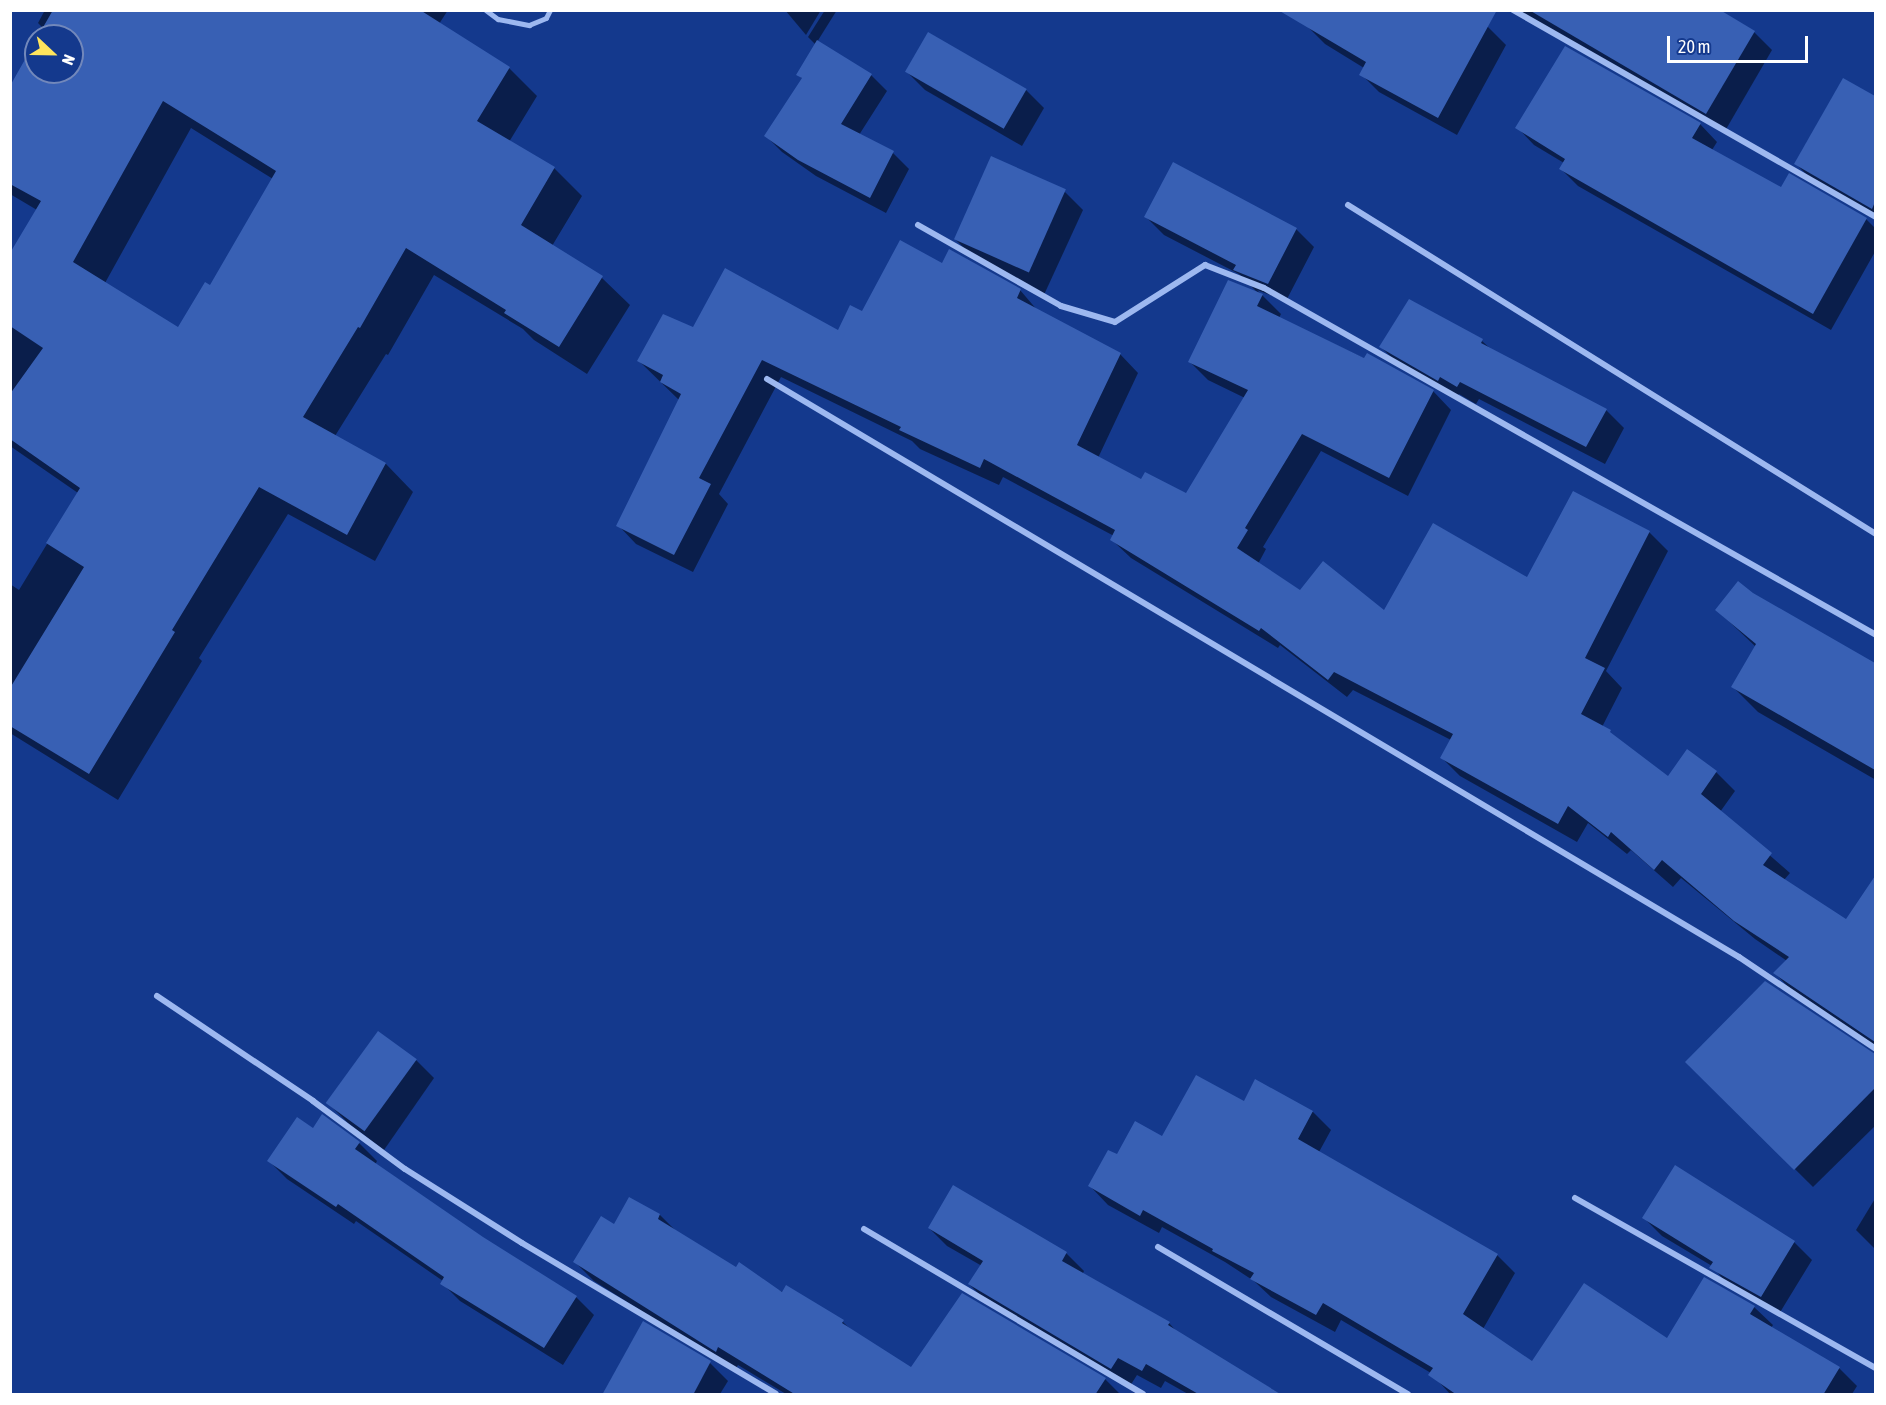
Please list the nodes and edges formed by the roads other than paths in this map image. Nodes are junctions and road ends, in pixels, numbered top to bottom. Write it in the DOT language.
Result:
graph roads {
  1 [pos="486,10"];
  2 [pos="550,10"];
  3 [pos="1513,10"];
  4 [pos="1348,205"];
  5 [pos="1875,217"];
  6 [pos="918,225"];
  7 [pos="767,379"];
  8 [pos="1875,534"];
  9 [pos="1875,635"];
  10 [pos="157,996"];
  11 [pos="1875,1049"];
  12 [pos="1575,1198"];
  13 [pos="864,1229"];
  14 [pos="1158,1247"];
  15 [pos="1875,1368"];
  16 [pos="776,1395"];
  17 [pos="1143,1395"];
  18 [pos="1408,1395"];
  1 -- 2 [label="lane"];
  3 -- 5 [label="street"];
  4 -- 8 [label="street"];
  6 -- 9 [label="street"];
  7 -- 11 [label="street"];
  10 -- 16 [label="street"];
  12 -- 15 [label="street"];
  13 -- 17 [label="street"];
  14 -- 18 [label="street"];
}
